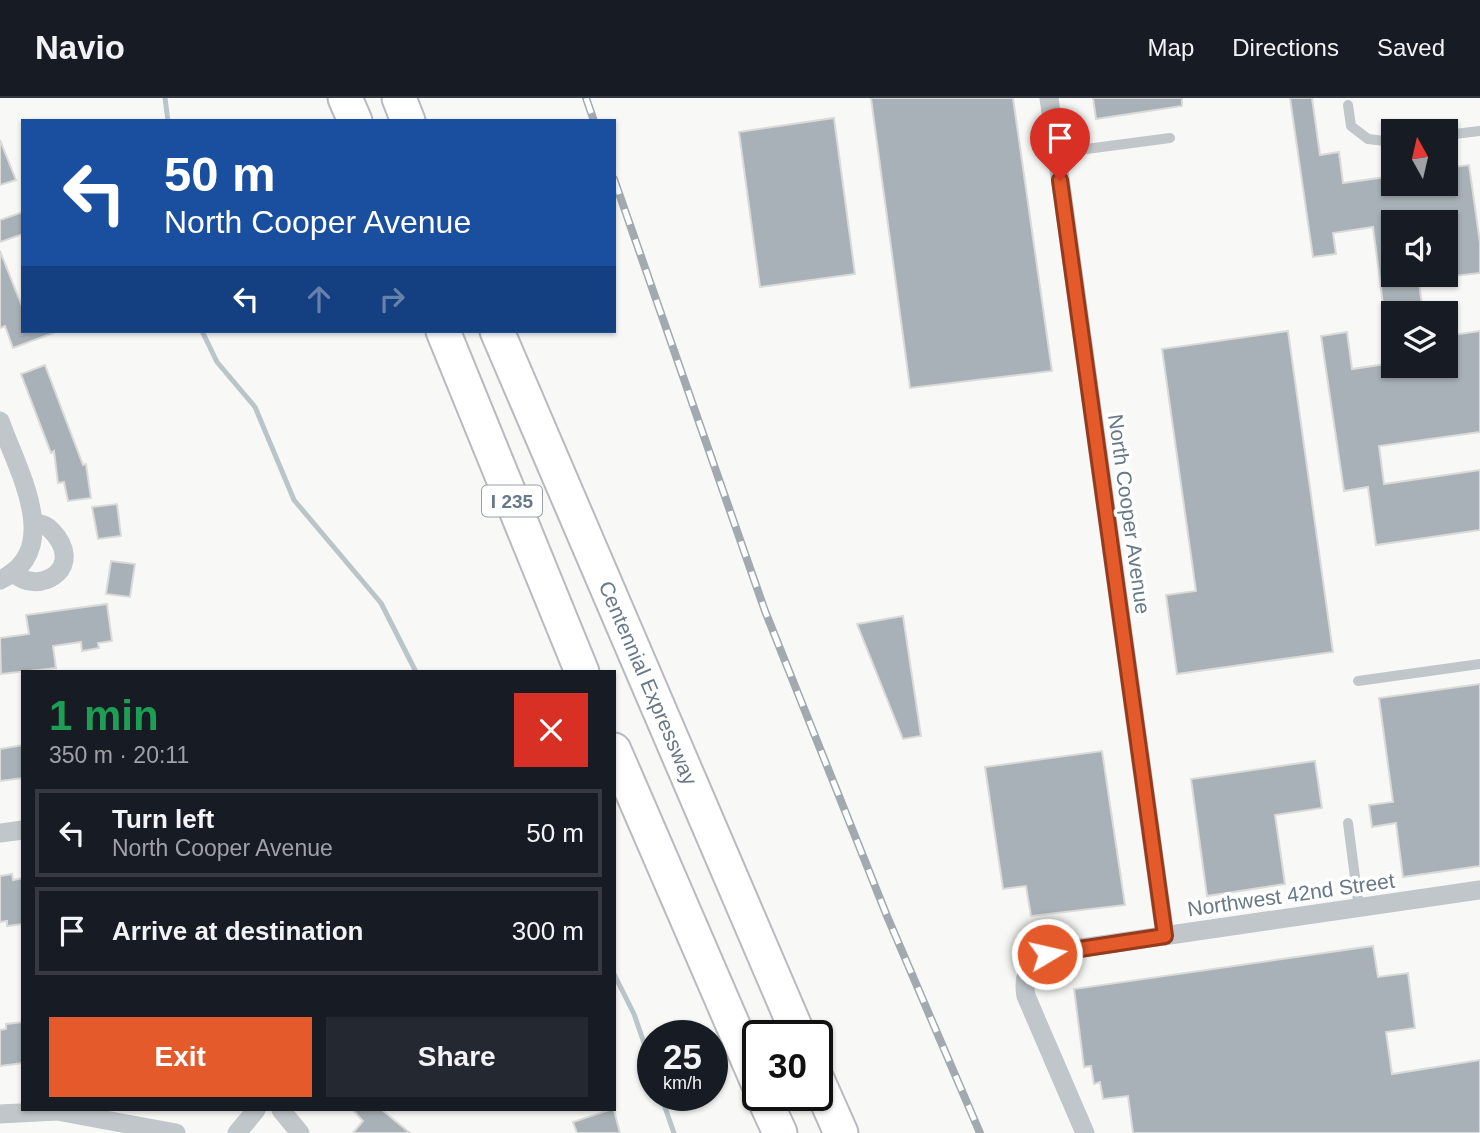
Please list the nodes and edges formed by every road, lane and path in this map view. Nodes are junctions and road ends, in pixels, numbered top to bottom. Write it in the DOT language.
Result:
graph roads {
  1 [pos="345,98"];
  2 [pos="399,98"];
  3 [pos="1049,98"];
  4 [pos="1348,105"];
  5 [pos="354,119"];
  6 [pos="407,119"];
  7 [pos="1480,131"];
  8 [pos="1458,134"];
  9 [pos="1170,138"];
  10 [pos="1381,141"];
  11 [pos="1056,153"];
  12 [pos="444,333"];
  13 [pos="498,333"];
  14 [pos="0,421"];
  15 [pos="35,523"];
  16 [pos="7,576"];
  17 [pos="1480,664"];
  18 [pos="581,670"];
  19 [pos="1358,681"];
  20 [pos="616,755"];
  21 [pos="1348,822"];
  22 [pos="21,830"];
  23 [pos="0,833"];
  24 [pos="1480,890"];
  25 [pos="1359,908"];
  26 [pos="1165,936"];
  27 [pos="792,1020"];
  28 [pos="742,1046"];
  29 [pos="255,1111"];
  30 [pos="282,1111"];
  31 [pos="770,1111"];
  32 [pos="831,1111"];
  33 [pos="0,1114"];
  34 [pos="176,1133"];
  35 [pos="237,1133"];
  36 [pos="300,1133"];
  37 [pos="780,1133"];
  38 [pos="841,1133"];
  39 [pos="1085,1133"];
  1 -- 5 [label="highway"];
  2 -- 6 [label="highway"];
  3 -- 11 [label="street, North Cooper Avenue"];
  4 -- 10 [label="lane"];
  7 -- 8 [label="lane"];
  9 -- 11 [label="lane"];
  11 -- 26 [label="street, North Cooper Avenue"];
  12 -- 18 [label="highway, I 235"];
  13 -- 27 [label="highway, Centennial Expressway / I 235"];
  14 -- 15 [label="street"];
  15 -- 16 [label="street"];
  15 -- 16 [label="street"];
  17 -- 19 [label="lane"];
  20 -- 28 [label="highway"];
  21 -- 25 [label="lane"];
  22 -- 23 [label="street"];
  24 -- 25 [label="street, Northwest 42nd Street"];
  25 -- 26 [label="street, Northwest 42nd Street"];
  26 -- 39 [label="street, Northwest 42nd Street"];
  29 -- 35 [label="street"];
  30 -- 36 [label="street"];
  31 -- 37 [label="highway"];
  32 -- 38 [label="highway"];
  33 -- 34 [label="street"];
}
